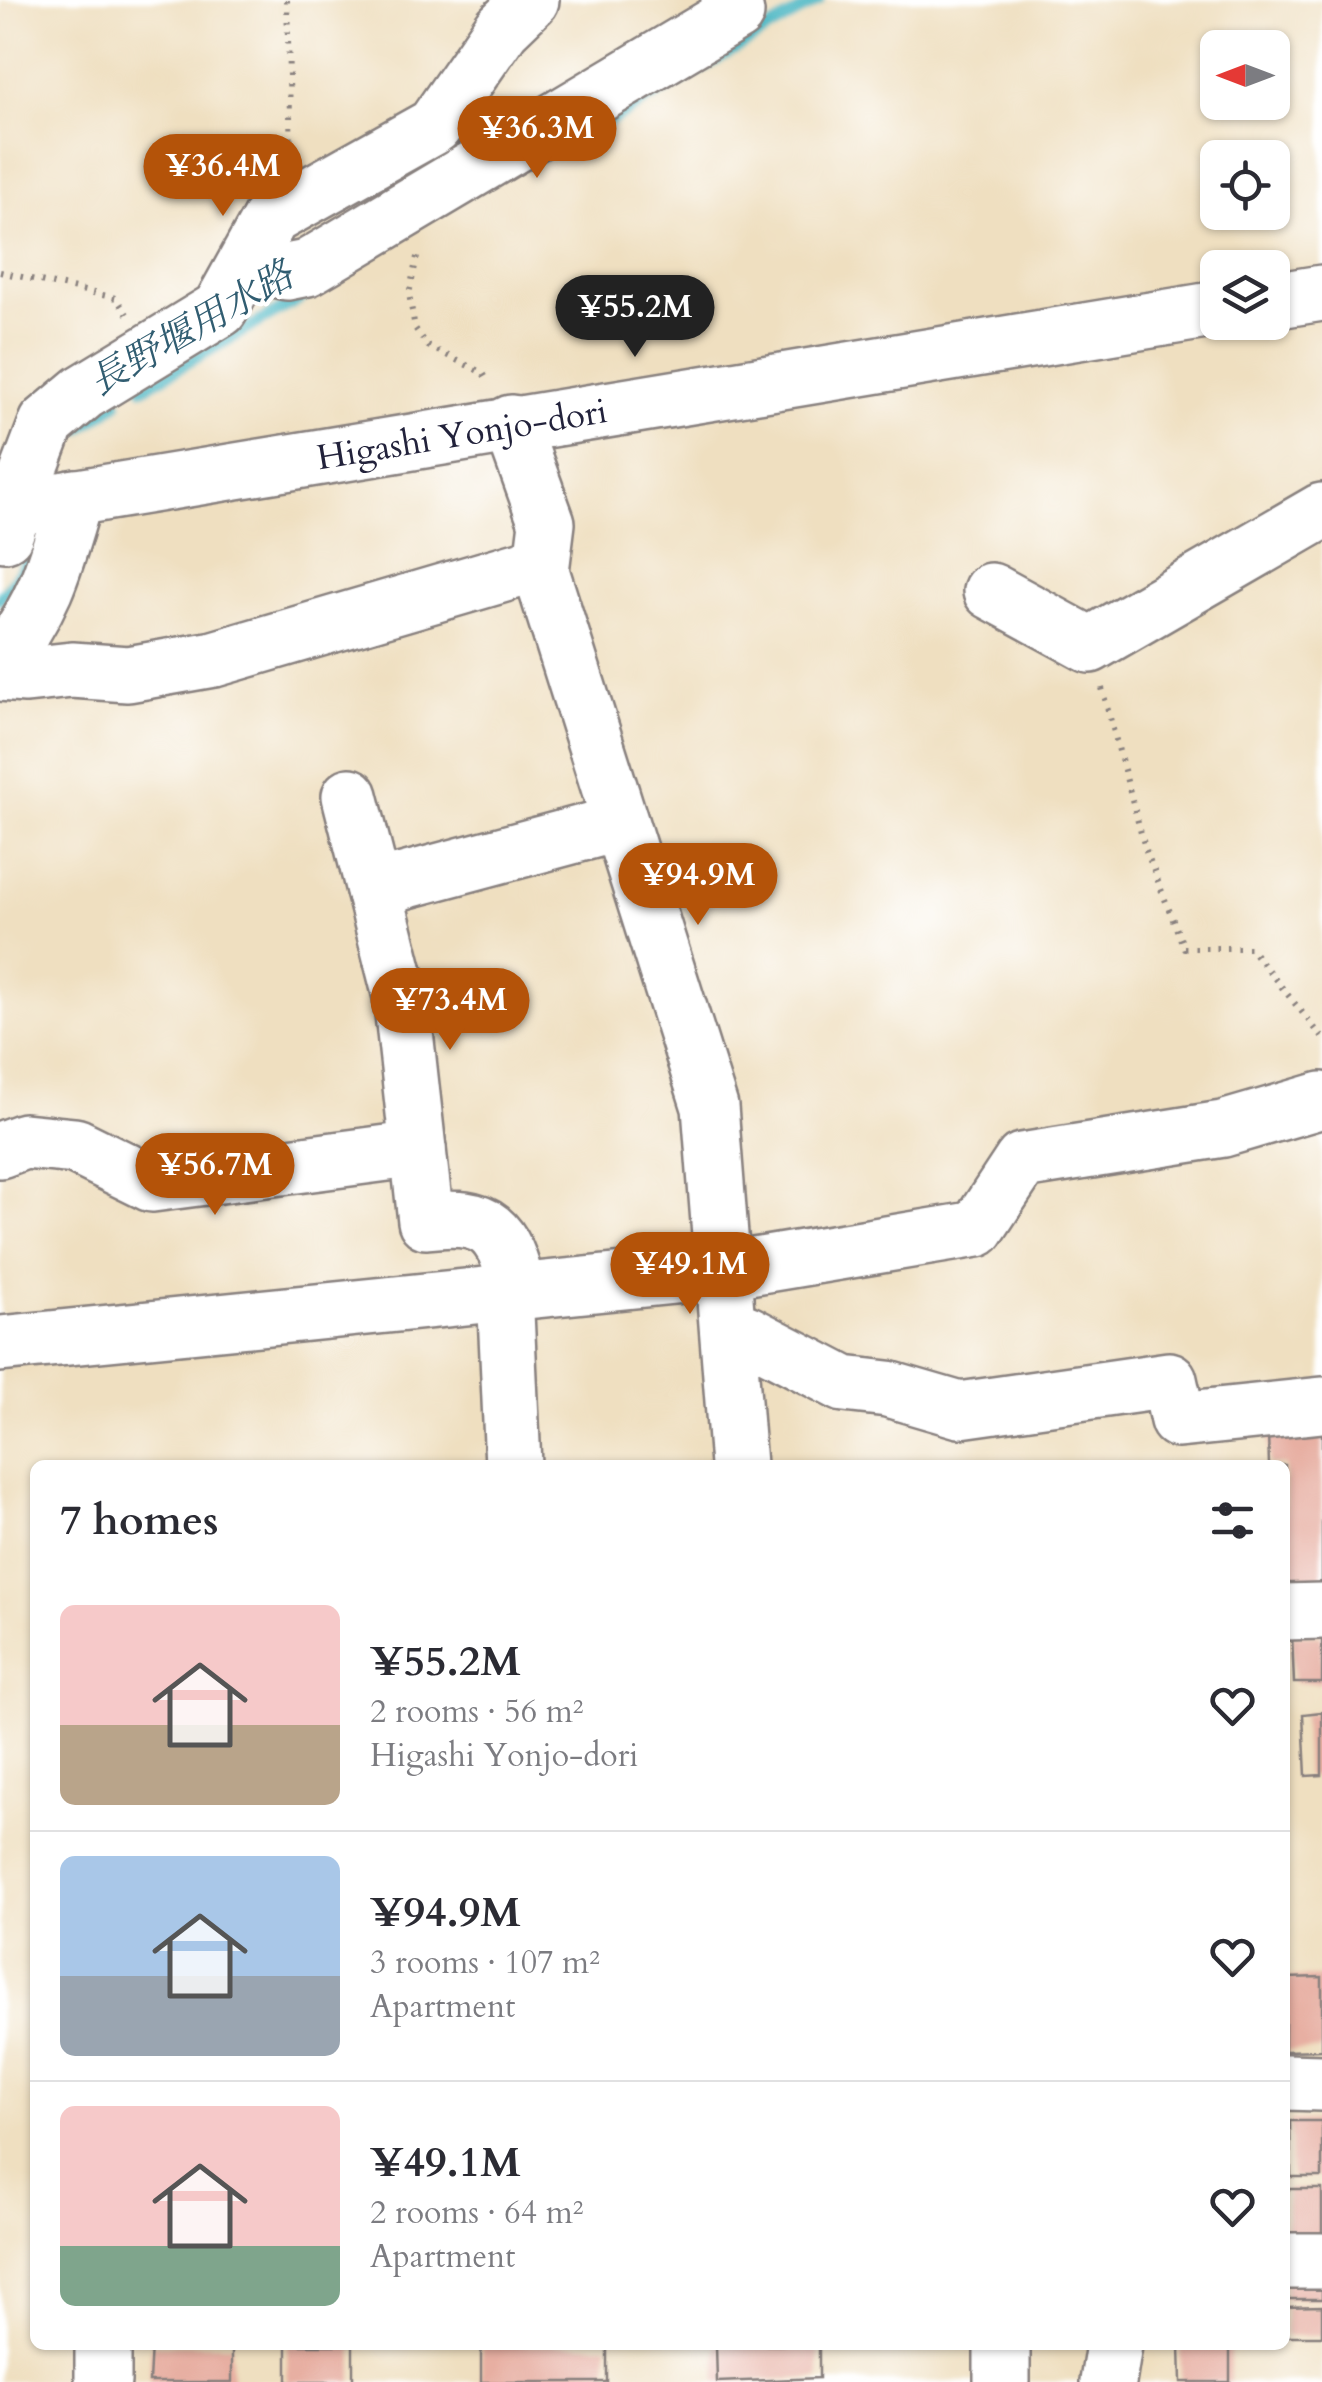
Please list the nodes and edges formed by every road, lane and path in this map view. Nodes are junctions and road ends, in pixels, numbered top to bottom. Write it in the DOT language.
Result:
graph roads {
  1 [pos="287,0"];
  2 [pos="531,0"];
  3 [pos="729,0"];
  4 [pos="292,166"];
  5 [pos="417,255"];
  6 [pos="248,263"];
  7 [pos="0,272"];
  8 [pos="1322,292"];
  9 [pos="1290,297"];
  10 [pos="1200,313"];
  11 [pos="133,322"];
  12 [pos="512,424"];
  13 [pos="72,498"];
  14 [pos="1322,511"];
  15 [pos="5,521"];
  16 [pos="541,572"];
  17 [pos="991,591"];
  18 [pos="1090,646"];
  19 [pos="0,662"];
  20 [pos="0,673"];
  21 [pos="350,796"];
  22 [pos="620,823"];
  23 [pos="374,889"];
  24 [pos="1322,1037"];
  25 [pos="1322,1100"];
  26 [pos="418,1149"];
  27 [pos="0,1150"];
  28 [pos="724,1271"];
  29 [pos="512,1290"];
  30 [pos="728,1333"];
  31 [pos="0,1344"];
  32 [pos="1322,1405"];
  33 [pos="513,1460"];
  34 [pos="738,1460"];
  35 [pos="1290,1612"];
  36 [pos="1322,1612"];
  37 [pos="1290,2082"];
  38 [pos="1322,2082"];
  39 [pos="1290,2262"];
  40 [pos="1322,2262"];
  41 [pos="103,2350"];
  42 [pos="1002,2350"];
  43 [pos="1113,2350"];
  44 [pos="103,2382"];
  45 [pos="1002,2382"];
  46 [pos="1108,2382"];
  1 -- 4 [label="path"];
  2 -- 6 [label="street"];
  3 -- 6 [label="street"];
  5 -- 12 [label="path"];
  6 -- 15 [label="street"];
  7 -- 11 [label="path"];
  8 -- 9 [label="street"];
  10 -- 12 [label="street, Higashi Yonjo-dori"];
  12 -- 13 [label="street, Higashi Yonjo-dori"];
  12 -- 16 [label="street"];
  13 -- 15 [label="street, Higashi Yonjo-dori"];
  13 -- 19 [label="street"];
  14 -- 18 [label="street"];
  16 -- 20 [label="street"];
  16 -- 22 [label="street"];
  17 -- 18 [label="street"];
  18 -- 24 [label="path"];
  21 -- 23 [label="street"];
  22 -- 23 [label="street"];
  22 -- 28 [label="street"];
  23 -- 26 [label="street"];
  25 -- 28 [label="street"];
  26 -- 27 [label="street"];
  26 -- 29 [label="street"];
  28 -- 29 [label="street"];
  28 -- 30 [label="street"];
  29 -- 31 [label="street"];
  29 -- 33 [label="street"];
  30 -- 32 [label="street"];
  30 -- 34 [label="street"];
  35 -- 36 [label="street"];
  37 -- 38 [label="street"];
  39 -- 40 [label="street"];
  41 -- 44 [label="street"];
  42 -- 45 [label="street"];
  43 -- 46 [label="street"];
}
